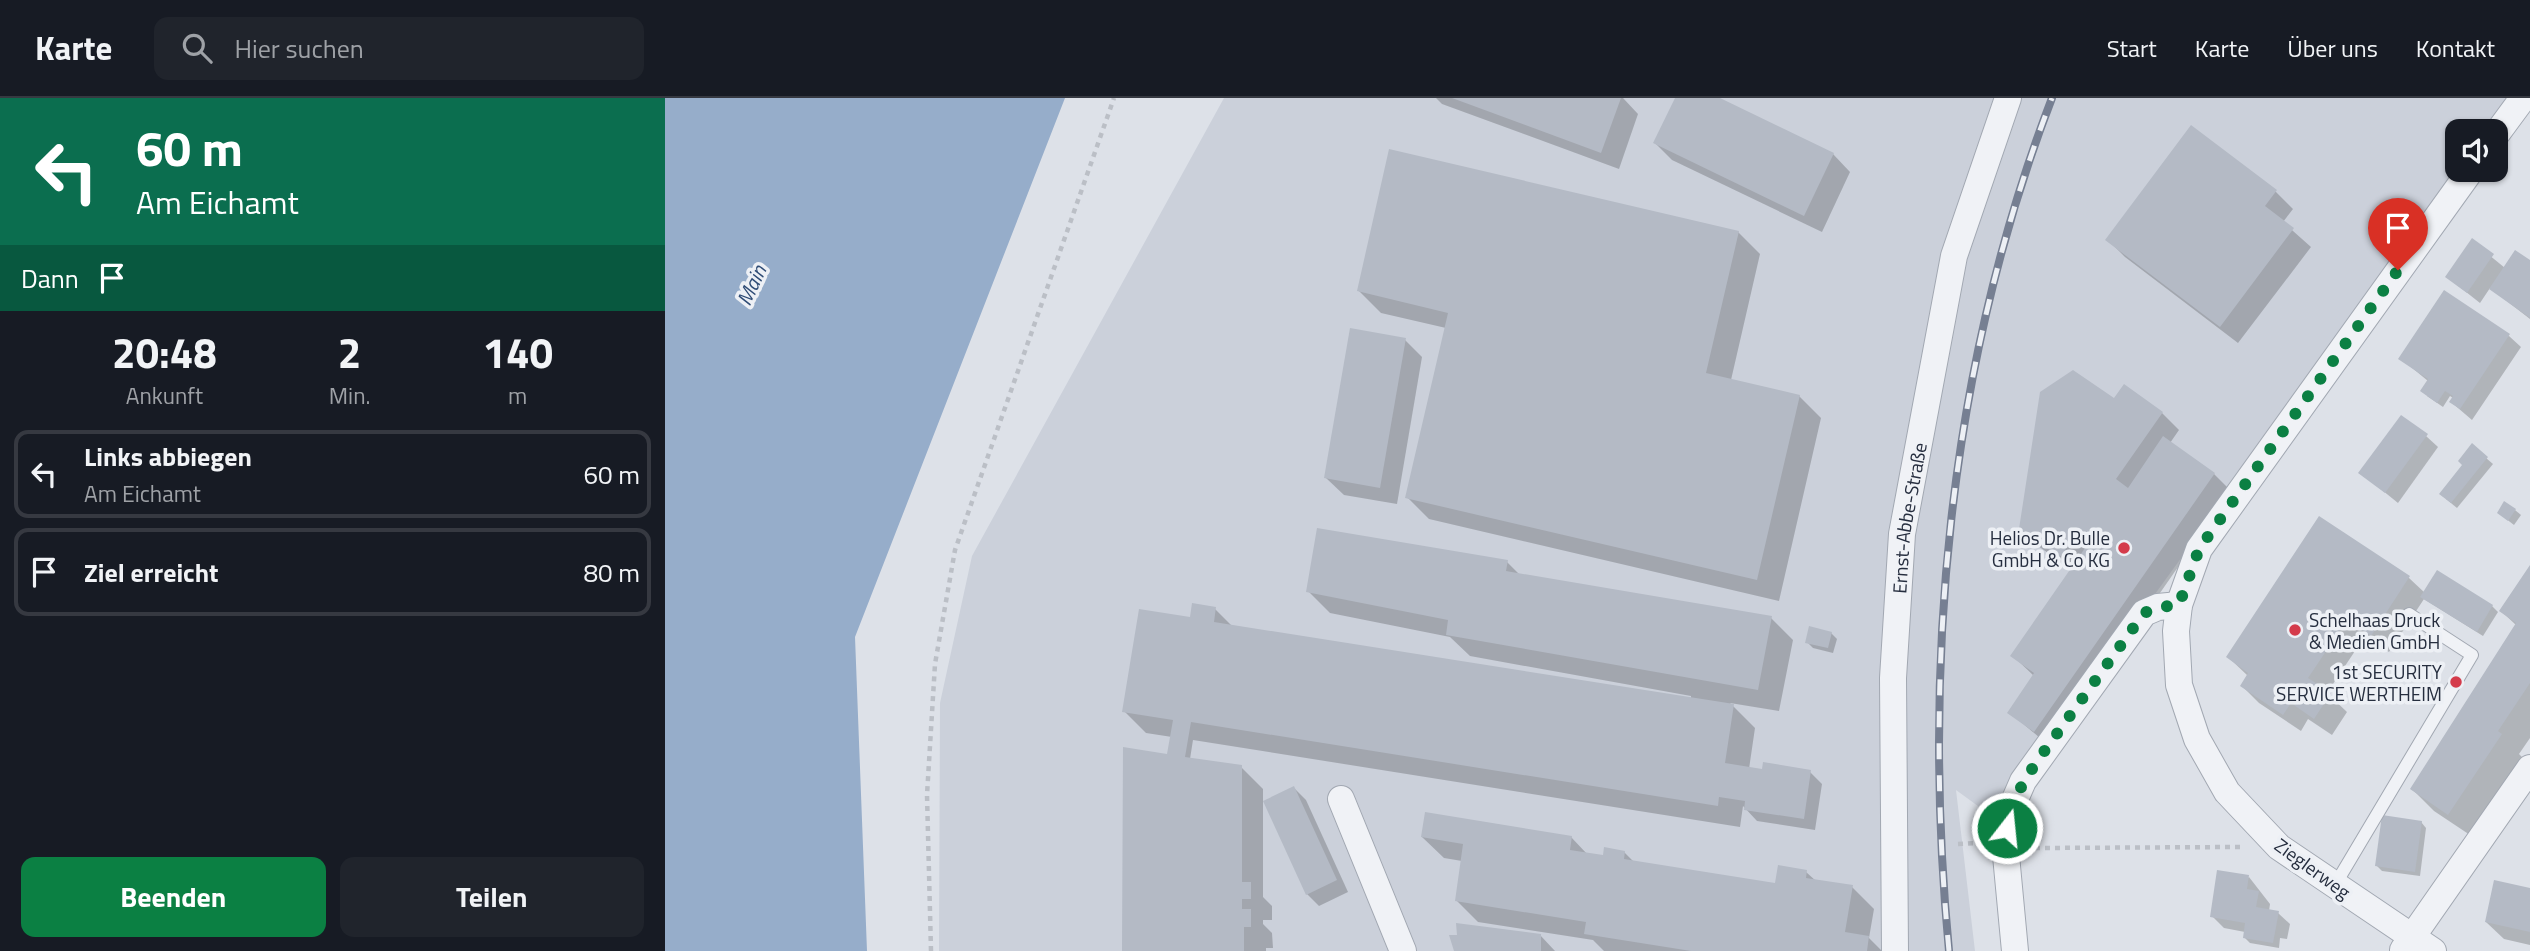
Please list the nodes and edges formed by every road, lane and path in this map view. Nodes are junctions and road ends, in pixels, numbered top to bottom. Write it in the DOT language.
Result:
graph roads {
  1 [pos="1114,98"];
  2 [pos="2008,98"];
  3 [pos="2523,98"];
  4 [pos="2507,119"];
  5 [pos="2462,182"];
  6 [pos="2179,605"];
  7 [pos="2410,614"];
  8 [pos="2530,768"];
  9 [pos="1341,799"];
  10 [pos="1958,844"];
  11 [pos="2005,845"];
  12 [pos="2279,847"];
  13 [pos="2335,885"];
  14 [pos="2416,947"];
  15 [pos="931,951"];
  16 [pos="1403,951"];
  17 [pos="1895,951"];
  18 [pos="2015,951"];
  1 -- 15 [label="path"];
  2 -- 17 [label="street, Ernst-Abbe-Straße"];
  3 -- 4 [label="street"];
  5 -- 6 [label="street, Zieglerweg"];
  6 -- 11 [label="street"];
  6 -- 12 [label="street, Zieglerweg"];
  7 -- 13 [label="lane"];
  8 -- 14 [label="street"];
  9 -- 16 [label="street"];
  10 -- 11 [label="path"];
  11 -- 12 [label="path"];
  11 -- 18 [label="street"];
  12 -- 13 [label="street, Zieglerweg"];
  13 -- 14 [label="street, Zieglerweg"];
}
